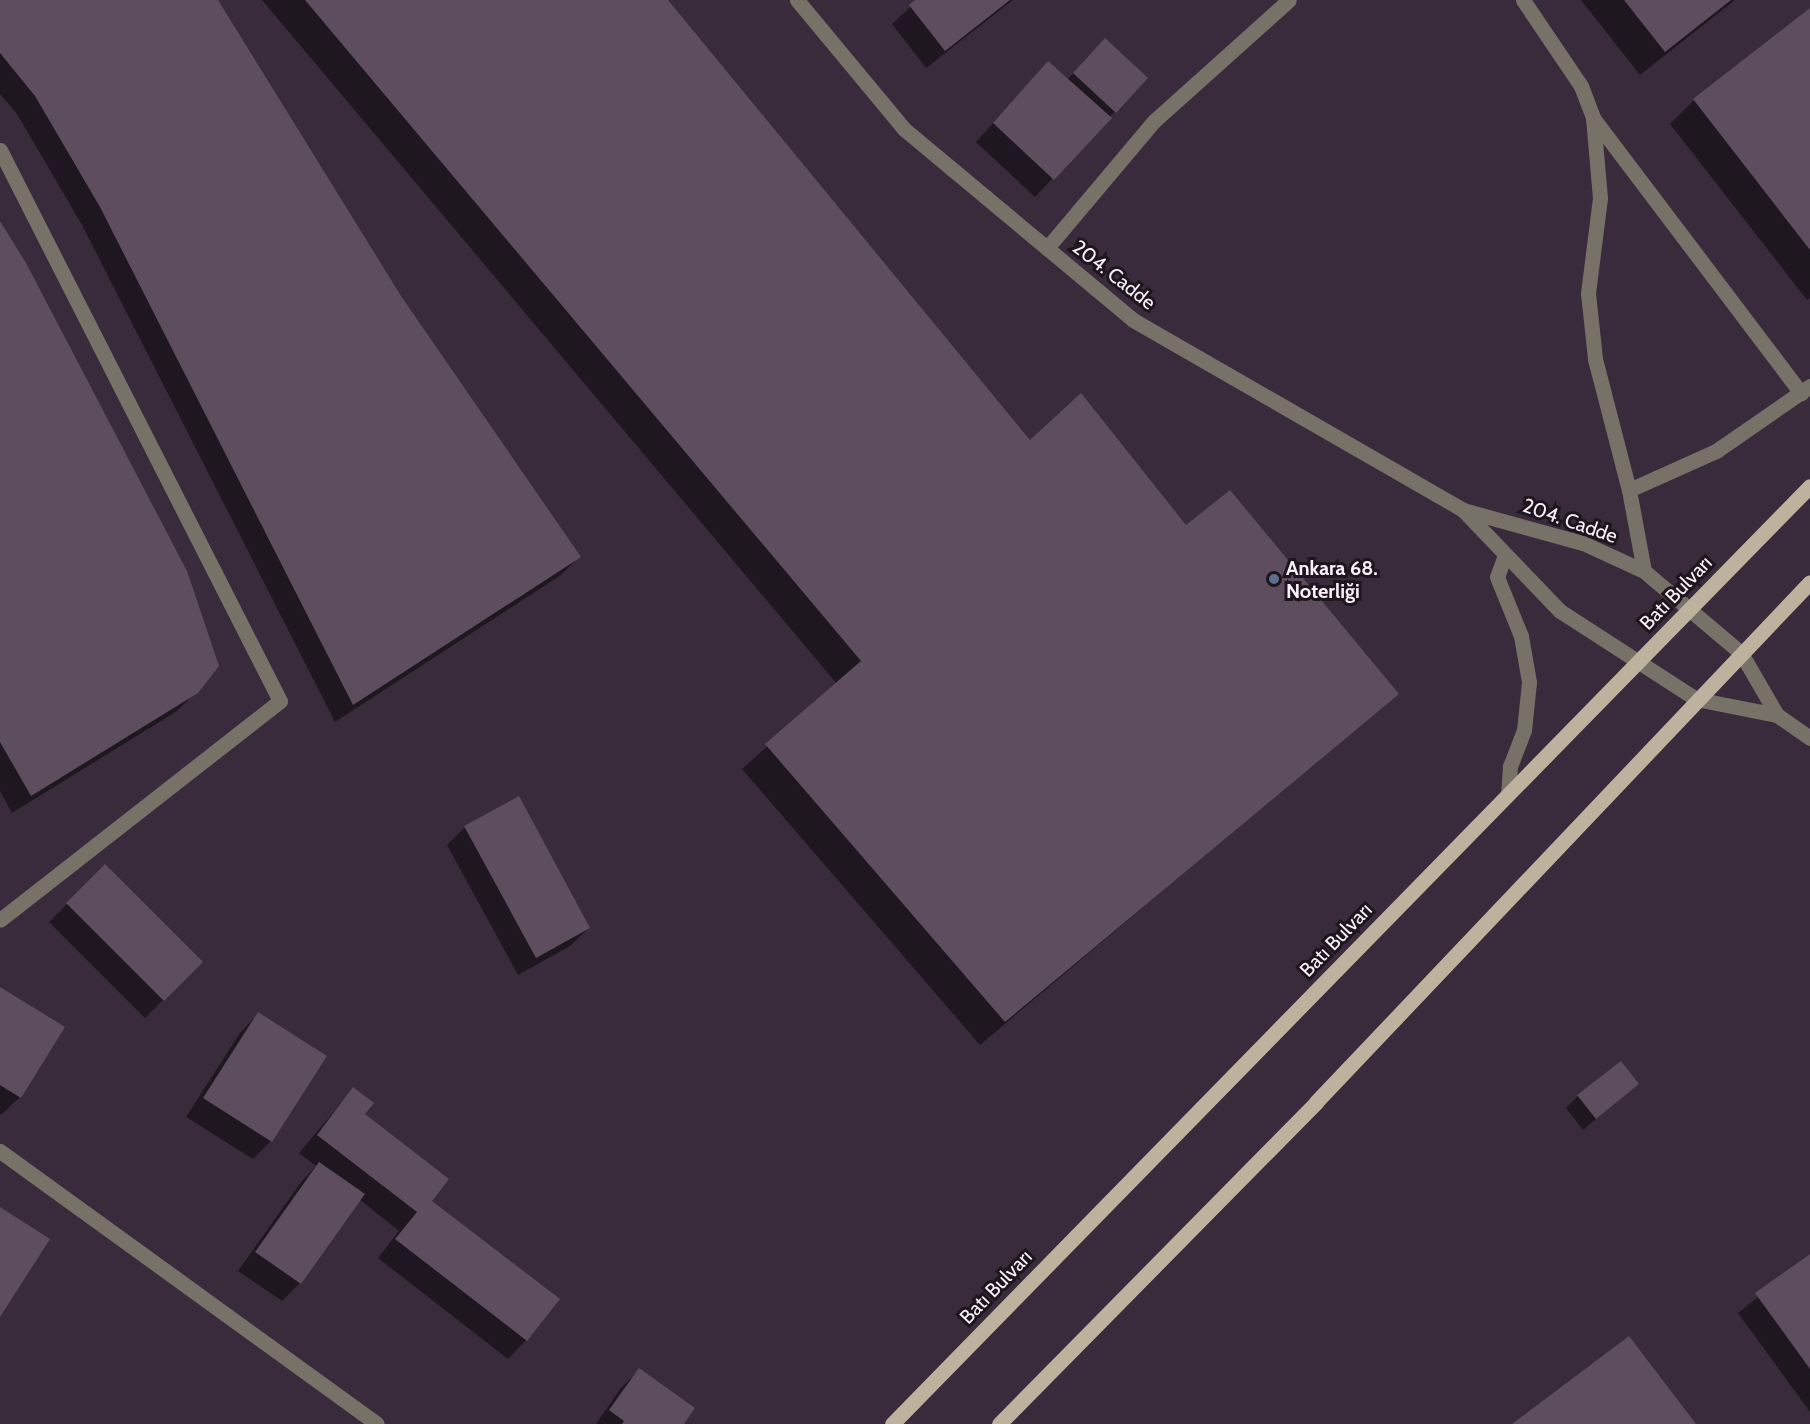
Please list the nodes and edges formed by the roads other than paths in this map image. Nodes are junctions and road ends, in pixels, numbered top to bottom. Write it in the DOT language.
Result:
graph roads {
  1 [pos="1289,0"];
  2 [pos="1523,0"];
  3 [pos="804,2"];
  4 [pos="1593,118"];
  5 [pos="0,150"];
  6 [pos="1047,248"];
  7 [pos="1805,389"];
  8 [pos="1810,486"];
  9 [pos="1629,490"];
  10 [pos="1463,510"];
  11 [pos="1505,555"];
  12 [pos="1644,571"];
  13 [pos="1810,582"];
  14 [pos="1689,608"];
  15 [pos="1741,653"];
  16 [pos="1638,662"];
  17 [pos="1696,699"];
  18 [pos="1777,715"];
  19 [pos="1810,738"];
  20 [pos="1508,794"];
  21 [pos="0,920"];
  22 [pos="0,1151"];
  23 [pos="377,1424"];
  24 [pos="892,1424"];
  25 [pos="999,1424"];
  1 -- 6 [label="street"];
  2 -- 4 [label="street"];
  3 -- 6 [label="street, 204. Cadde"];
  4 -- 7 [label="street"];
  4 -- 9 [label="street"];
  5 -- 21 [label="street"];
  6 -- 10 [label="street, 204. Cadde"];
  7 -- 9 [label="street"];
  8 -- 14 [label="main road, Batı Bulvarı"];
  9 -- 12 [label="street"];
  10 -- 11 [label="street, 204. Cadde"];
  10 -- 12 [label="street, 204. Cadde"];
  11 -- 16 [label="street, 204. Cadde"];
  11 -- 20 [label="street"];
  12 -- 14 [label="street, 204. Cadde"];
  13 -- 15 [label="main road"];
  14 -- 15 [label="street, 204. Cadde"];
  14 -- 16 [label="main road, Batı Bulvarı"];
  15 -- 17 [label="main road"];
  15 -- 18 [label="street, 204. Cadde"];
  16 -- 17 [label="street, 204. Cadde"];
  16 -- 20 [label="main road, Batı Bulvarı"];
  17 -- 18 [label="street, 204. Cadde"];
  17 -- 25 [label="main road"];
  18 -- 19 [label="street, 204. Cadde"];
  20 -- 24 [label="main road, Batı Bulvarı"];
  22 -- 23 [label="street"];
}
